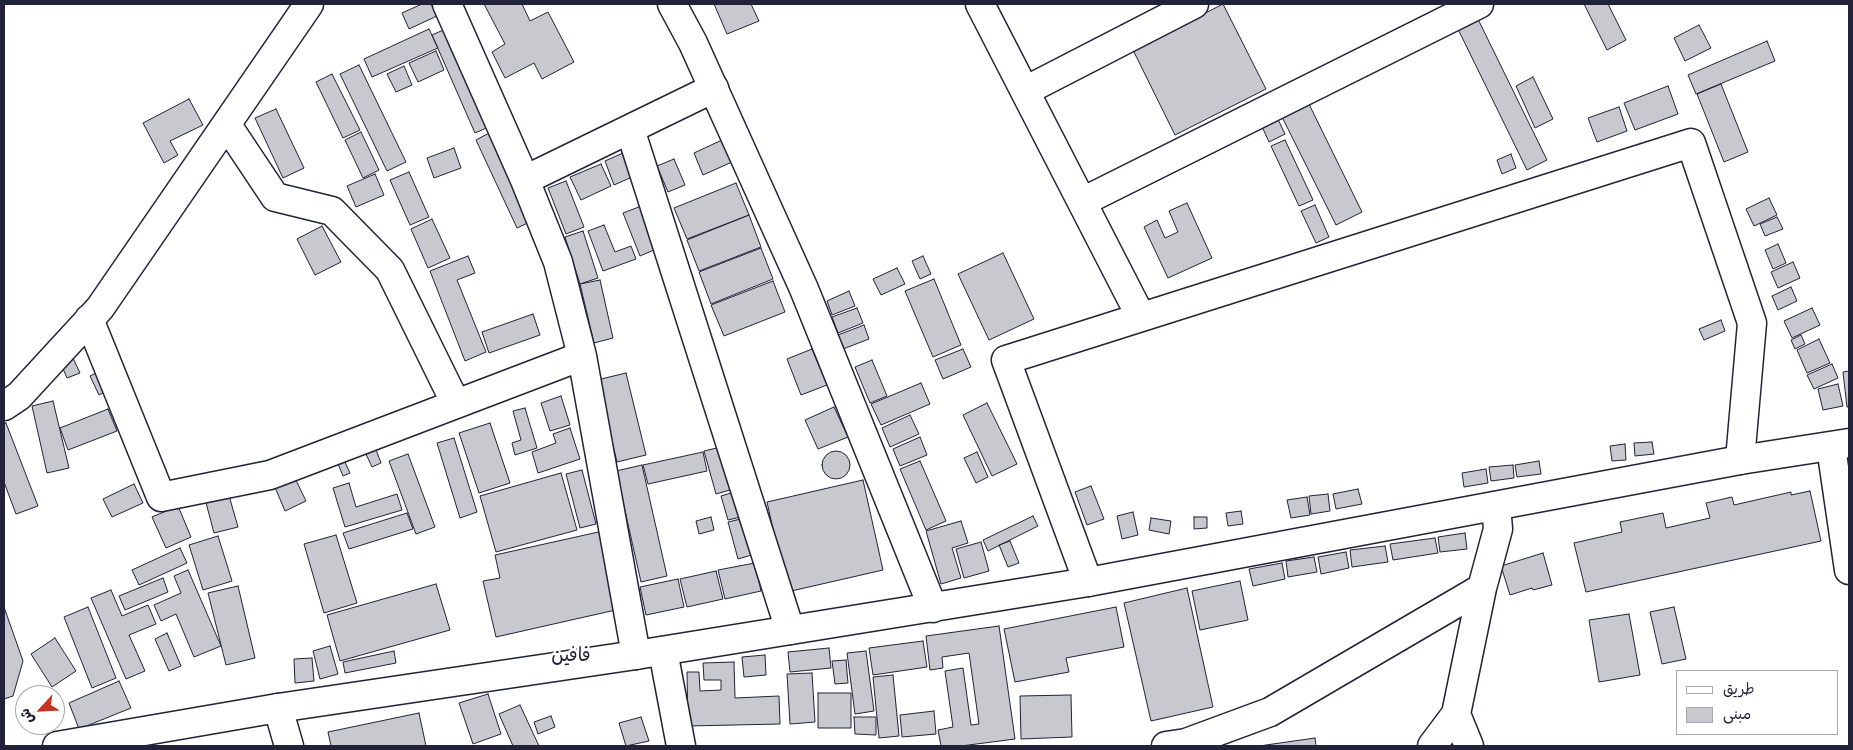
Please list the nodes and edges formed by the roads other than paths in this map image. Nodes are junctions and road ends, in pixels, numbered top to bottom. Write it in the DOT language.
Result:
graph roads {
  1 [pos="309,4"];
  2 [pos="447,4"];
  3 [pos="672,4"];
  4 [pos="980,4"];
  5 [pos="1194,4"];
  6 [pos="1479,4"];
  7 [pos="714,88"];
  8 [pos="1025,91"];
  9 [pos="227,124"];
  10 [pos="630,129"];
  11 [pos="525,180"];
  12 [pos="1082,202"];
  13 [pos="1141,317"];
  14 [pos="89,319"];
  15 [pos="582,356"];
  16 [pos="456,404"];
  17 [pos="4,406"];
  18 [pos="1840,445"];
  19 [pos="1740,460"];
  20 [pos="1496,506"];
  21 [pos="1849,570"];
  22 [pos="1088,582"];
  23 [pos="1482,588"];
  24 [pos="932,608"];
  25 [pos="790,630"];
  26 [pos="663,651"];
  27 [pos="636,655"];
  28 [pos="278,708"];
  29 [pos="1456,714"];
  30 [pos="1179,745"];
  31 [pos="58,746"];
  32 [pos="289,746"];
  33 [pos="681,746"];
  34 [pos="1432,746"];
  35 [pos="1469,746"];
  1 -- 9 [label="street"];
  2 -- 11 [label="street"];
  3 -- 7 [label="street"];
  4 -- 8 [label="street"];
  5 -- 8 [label="street"];
  6 -- 12 [label="street"];
  7 -- 10 [label="street"];
  7 -- 24 [label="street"];
  8 -- 12 [label="street"];
  9 -- 14 [label="street"];
  9 -- 16 [label="street"];
  10 -- 11 [label="street"];
  10 -- 25 [label="street"];
  11 -- 15 [label="street"];
  12 -- 13 [label="street"];
  13 -- 19 [label="street"];
  13 -- 22 [label="street"];
  14 -- 16 [label="street"];
  14 -- 17 [label="street"];
  15 -- 16 [label="street"];
  15 -- 27 [label="street"];
  18 -- 19 [label="street"];
  18 -- 21 [label="street"];
  19 -- 20 [label="street"];
  20 -- 22 [label="street"];
  20 -- 23 [label="street"];
  22 -- 24 [label="street"];
  23 -- 29 [label="street"];
  23 -- 30 [label="street"];
  24 -- 25 [label="street"];
  25 -- 26 [label="street"];
  26 -- 27 [label="street"];
  26 -- 33 [label="street"];
  27 -- 28 [label="street"];
  28 -- 31 [label="street"];
  28 -- 32 [label="street"];
  29 -- 34 [label="street"];
  29 -- 35 [label="street"];
}
